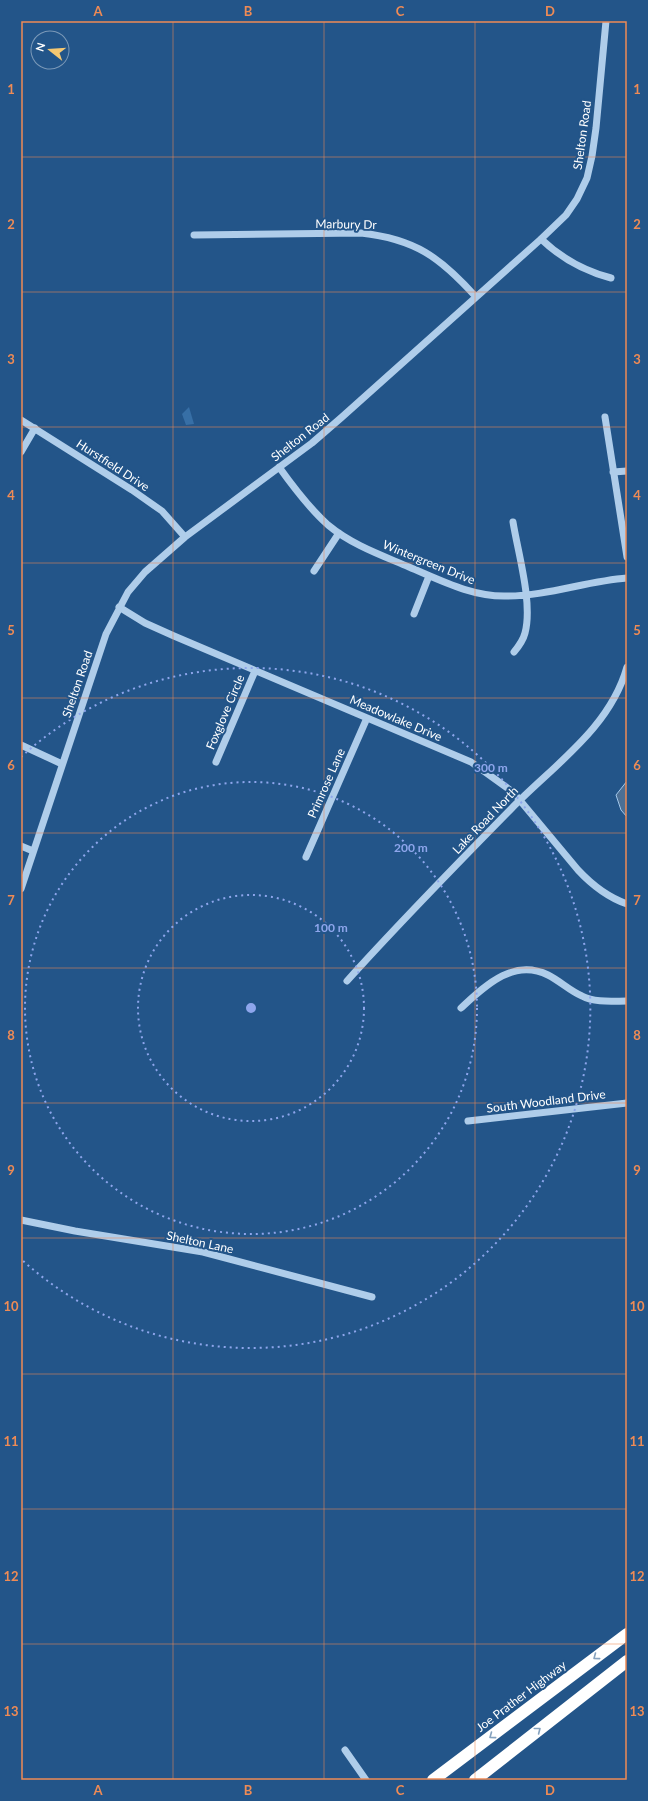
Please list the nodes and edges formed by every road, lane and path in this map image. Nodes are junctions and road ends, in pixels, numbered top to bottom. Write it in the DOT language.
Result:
graph roads {
  1 [pos="606,21"];
  2 [pos="194,235"];
  3 [pos="541,240"];
  4 [pos="611,278"];
  5 [pos="476,297"];
  6 [pos="605,417"];
  7 [pos="21,420"];
  8 [pos="35,428"];
  9 [pos="21,452"];
  10 [pos="279,467"];
  11 [pos="627,471"];
  12 [pos="613,472"];
  13 [pos="513,522"];
  14 [pos="339,533"];
  15 [pos="185,537"];
  16 [pos="627,557"];
  17 [pos="314,571"];
  18 [pos="429,576"];
  19 [pos="627,578"];
  20 [pos="526,595"];
  21 [pos="119,607"];
  22 [pos="414,614"];
  23 [pos="514,652"];
  24 [pos="627,667"];
  25 [pos="255,671"];
  26 [pos="367,718"];
  27 [pos="21,745"];
  28 [pos="216,762"];
  29 [pos="62,764"];
  30 [pos="520,799"];
  31 [pos="21,846"];
  32 [pos="33,851"];
  33 [pos="306,857"];
  34 [pos="21,889"];
  35 [pos="627,904"];
  36 [pos="347,981"];
  37 [pos="627,1001"];
  38 [pos="461,1008"];
  39 [pos="627,1102"];
  40 [pos="468,1121"];
  41 [pos="21,1220"];
  42 [pos="372,1297"];
  43 [pos="627,1634"];
  44 [pos="627,1661"];
  45 [pos="345,1750"];
  46 [pos="366,1780"];
  47 [pos="433,1780"];
  48 [pos="475,1780"];
  1 -- 3 [label="street, Shelton Road"];
  2 -- 5 [label="street, Marbury Dr"];
  3 -- 4 [label="street"];
  3 -- 5 [label="street, Shelton Road"];
  5 -- 10 [label="street, Shelton Road"];
  6 -- 12 [label="street"];
  7 -- 8 [label="street, Hurstfield Drive"];
  8 -- 9 [label="street"];
  8 -- 15 [label="street, Hurstfield Drive"];
  10 -- 14 [label="street, Wintergreen Drive"];
  10 -- 15 [label="street, Shelton Road"];
  11 -- 12 [label="street"];
  12 -- 16 [label="street"];
  13 -- 20 [label="street"];
  14 -- 17 [label="street"];
  14 -- 18 [label="street, Wintergreen Drive"];
  15 -- 21 [label="street, Shelton Road"];
  18 -- 20 [label="street, Wintergreen Drive"];
  18 -- 22 [label="street"];
  19 -- 20 [label="street, Wintergreen Drive"];
  20 -- 23 [label="street"];
  21 -- 25 [label="street, Meadowlake Drive"];
  21 -- 29 [label="street, Shelton Road"];
  24 -- 30 [label="street, Lake Road North"];
  25 -- 26 [label="street, Meadowlake Drive"];
  25 -- 28 [label="street, Foxglove Circle"];
  26 -- 30 [label="street, Meadowlake Drive"];
  26 -- 33 [label="street, Primrose Lane"];
  27 -- 29 [label="street"];
  29 -- 32 [label="street, Shelton Road"];
  30 -- 35 [label="street, Meadowlake Drive"];
  30 -- 36 [label="street, Lake Road North"];
  31 -- 32 [label="street"];
  32 -- 34 [label="street, Shelton Road"];
  37 -- 38 [label="street"];
  39 -- 40 [label="street, South Woodland Drive"];
  41 -- 42 [label="street, Shelton Lane"];
  43 -- 47 [label="highway, Joe Prather Highway, one-way"];
  48 -- 44 [label="highway, one-way"];
  45 -- 46 [label="street"];
}
